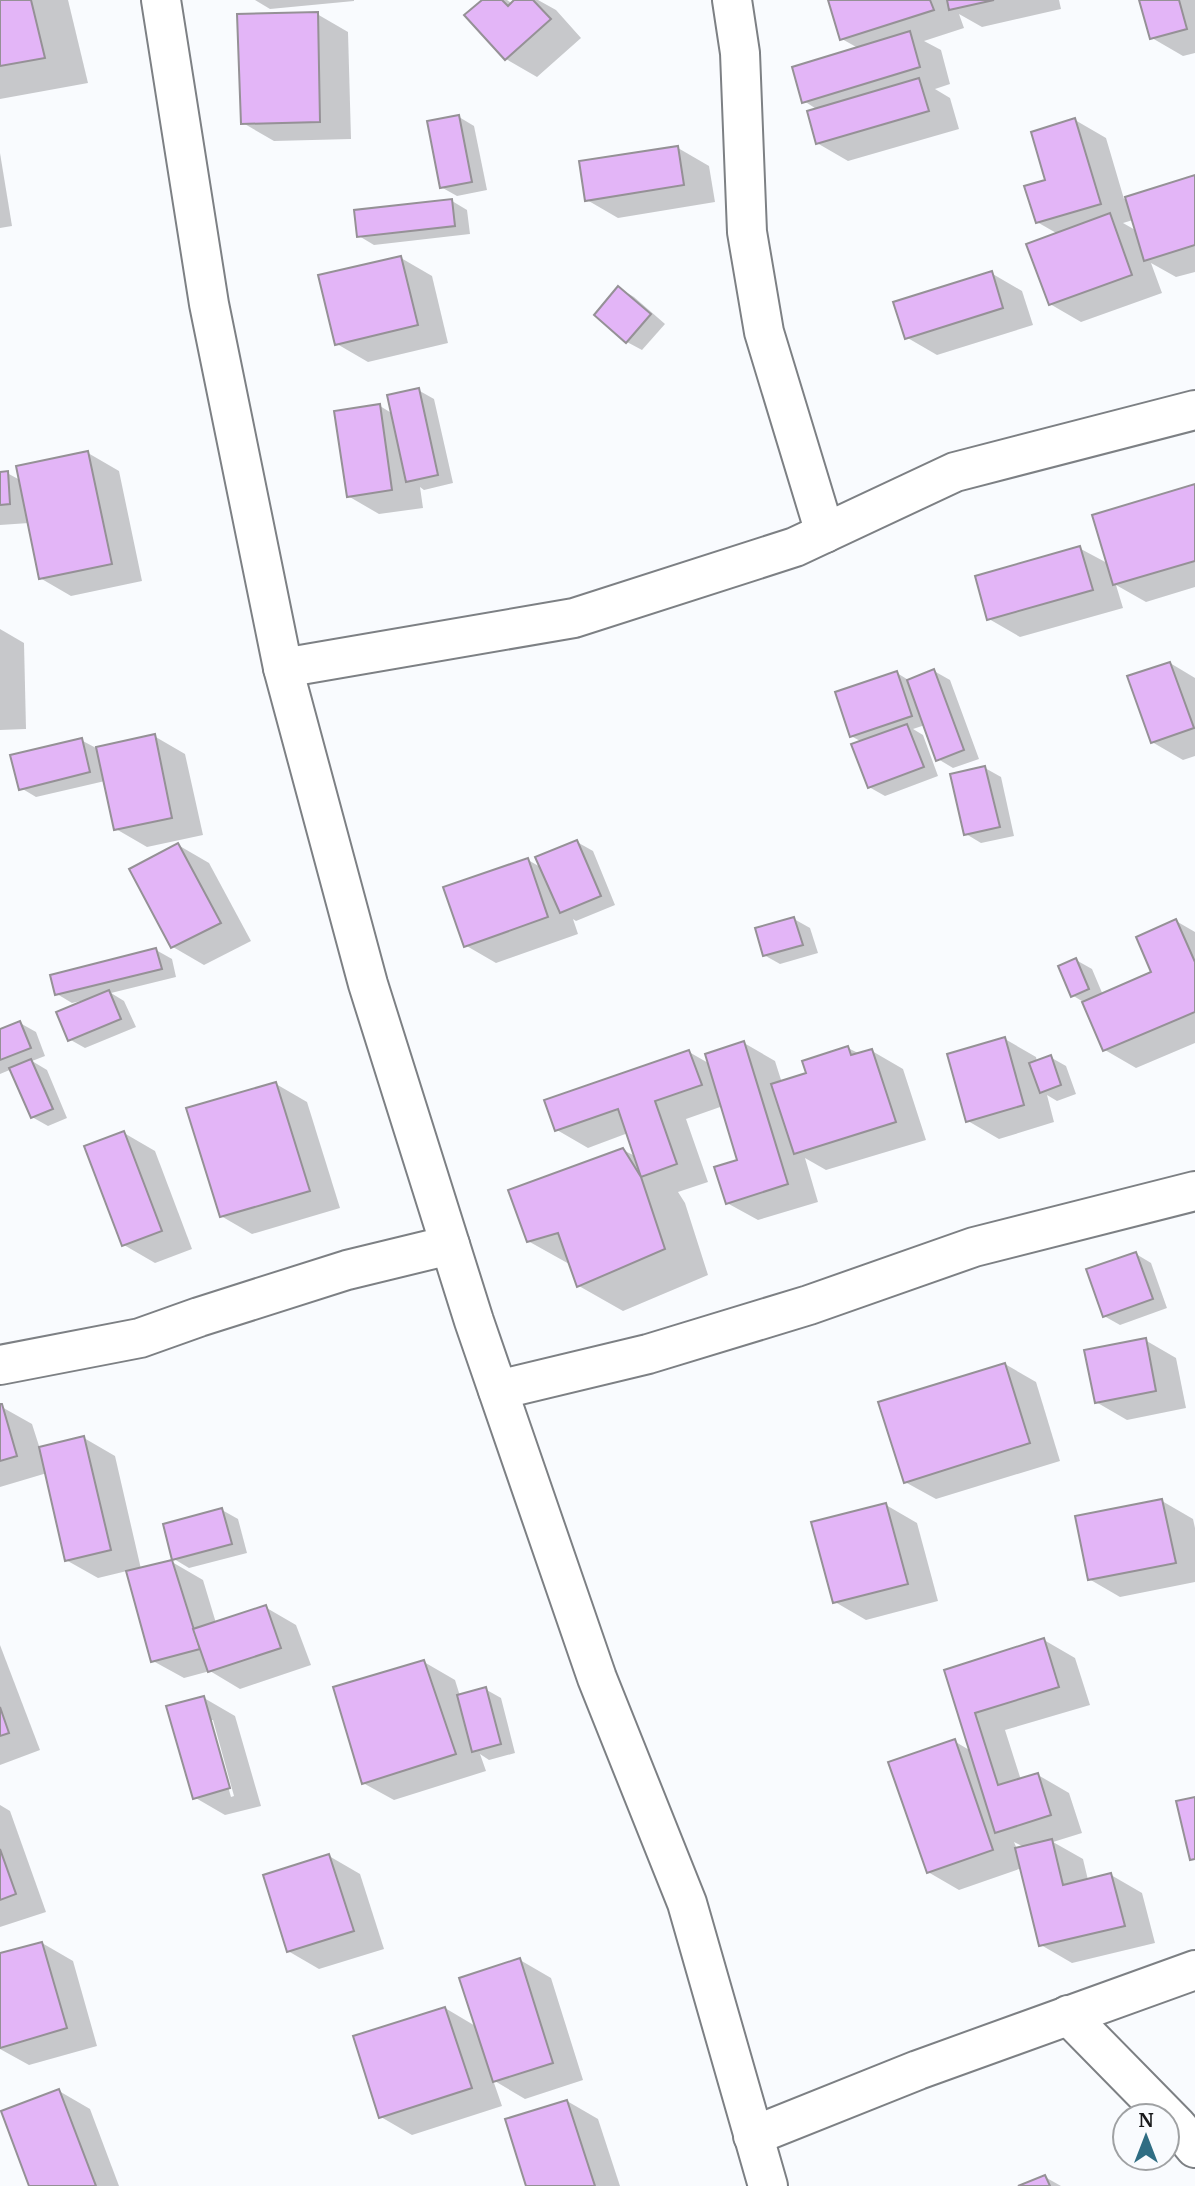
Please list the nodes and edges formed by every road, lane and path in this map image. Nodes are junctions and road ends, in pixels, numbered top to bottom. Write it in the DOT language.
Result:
graph roads {
  1 [pos="161,0"];
  2 [pos="732,0"];
  3 [pos="1195,410"];
  4 [pos="825,533"];
  5 [pos="283,668"];
  6 [pos="1195,1191"];
  7 [pos="450,1245"];
  8 [pos="0,1365"];
  9 [pos="498,1390"];
  10 [pos="1195,1970"];
  11 [pos="1068,2015"];
  12 [pos="753,2136"];
  13 [pos="1195,2148"];
  14 [pos="768,2186"];
  1 -- 5 [label="street"];
  2 -- 4 [label="street"];
  3 -- 4 [label="street"];
  4 -- 5 [label="street"];
  5 -- 7 [label="street"];
  6 -- 9 [label="street"];
  7 -- 8 [label="street"];
  7 -- 9 [label="street"];
  9 -- 12 [label="street"];
  10 -- 11 [label="street"];
  11 -- 12 [label="street"];
  11 -- 13 [label="street"];
  12 -- 14 [label="street"];
}
